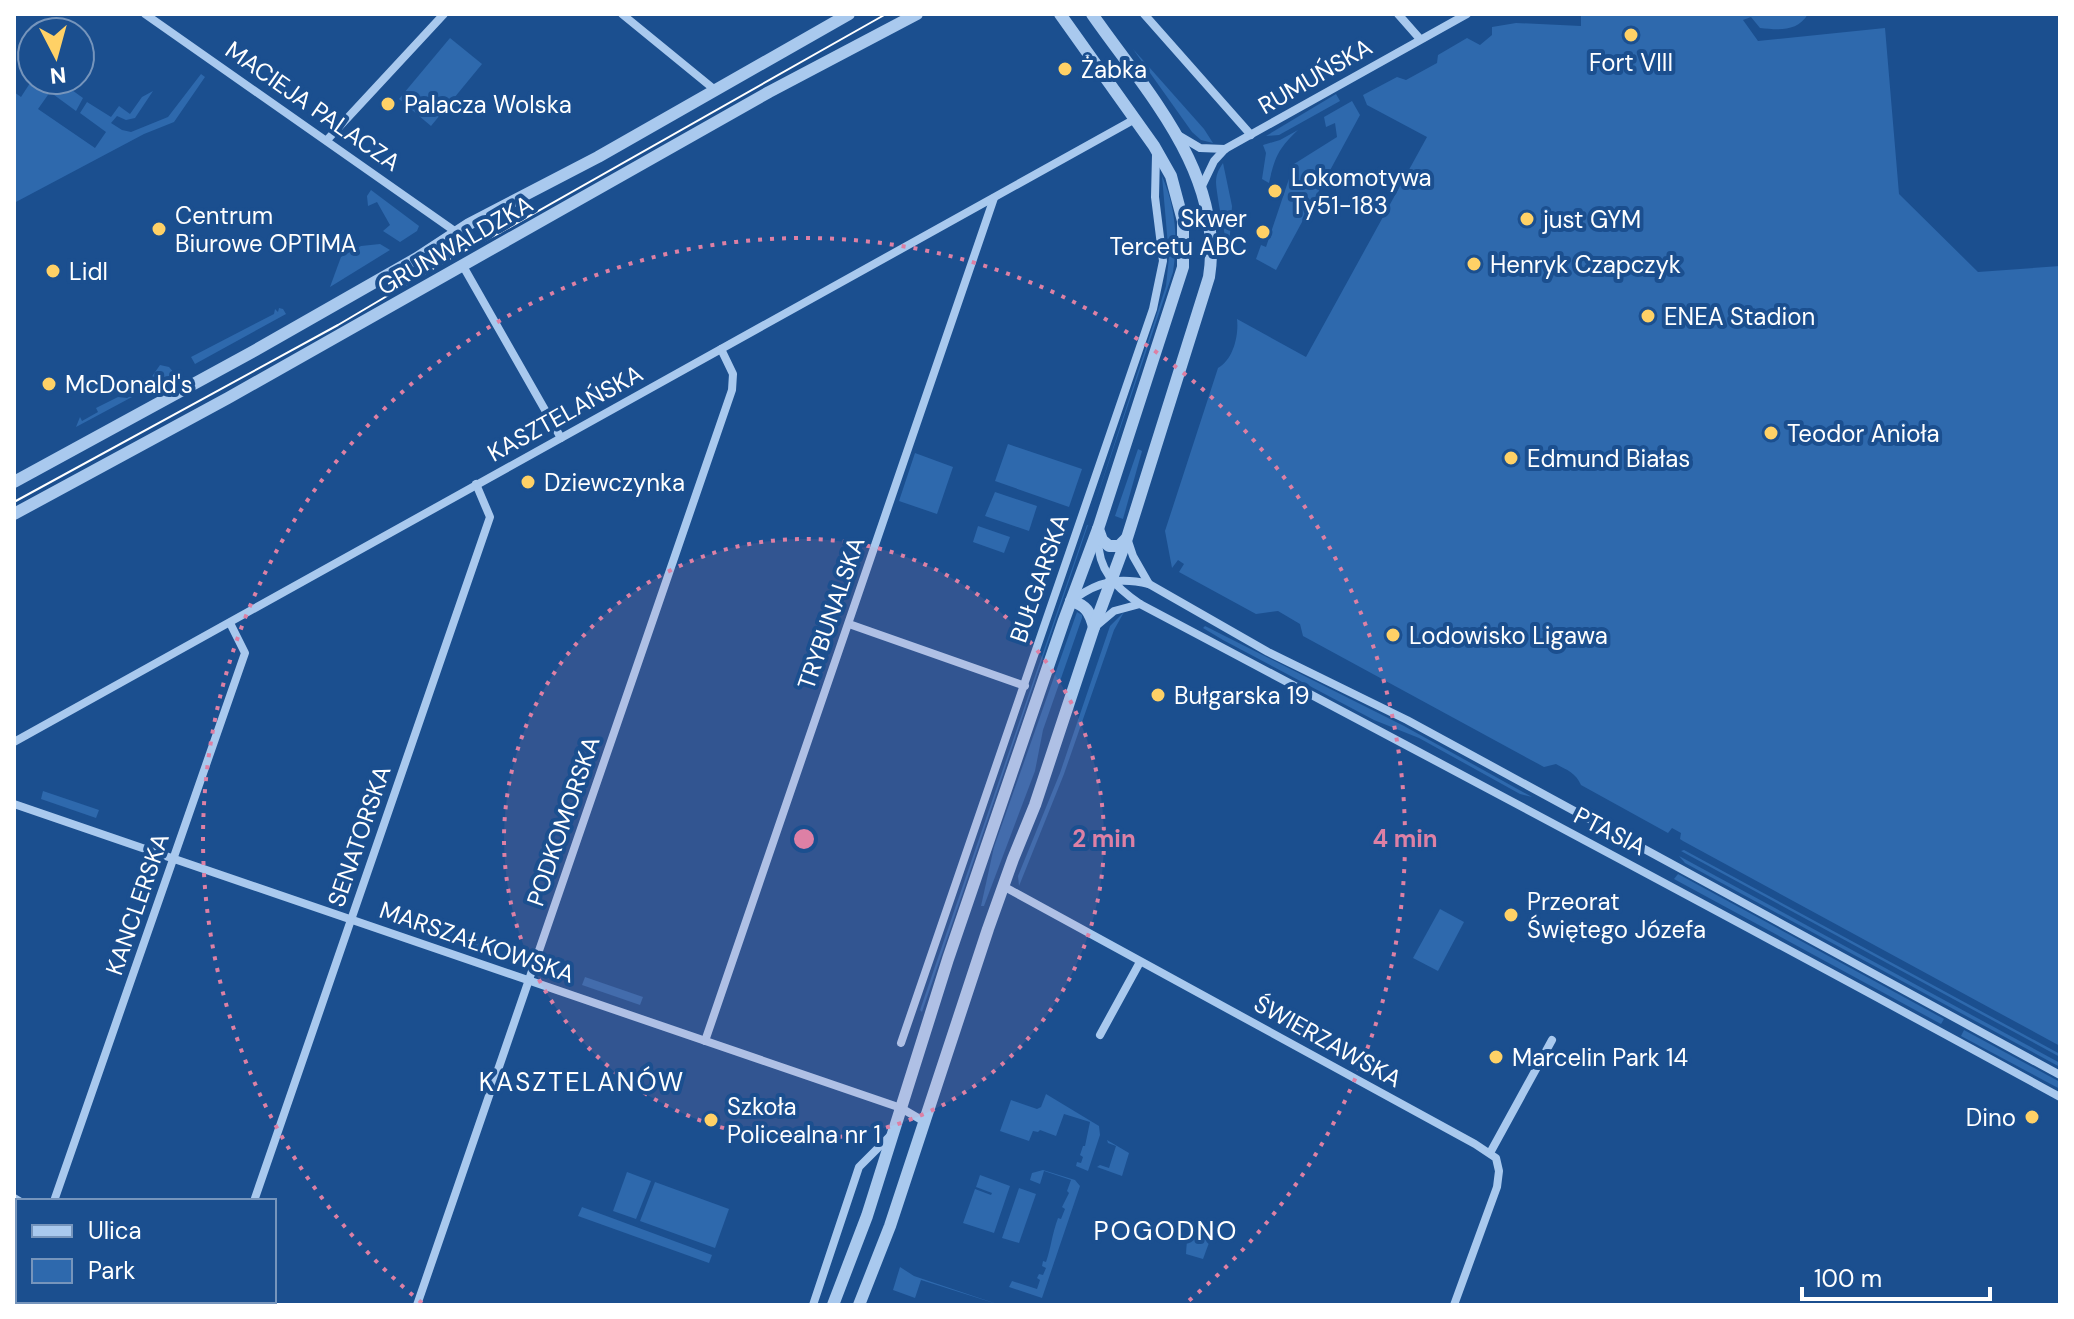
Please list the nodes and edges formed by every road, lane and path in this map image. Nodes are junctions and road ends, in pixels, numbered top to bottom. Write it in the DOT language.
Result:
graph roads {
  1 [pos="145,14"];
  2 [pos="444,14"];
  3 [pos="622,14"];
  4 [pos="849,14"];
  5 [pos="917,14"];
  6 [pos="1060,14"];
  7 [pos="1092,14"];
  8 [pos="1144,14"];
  9 [pos="1398,14"];
  10 [pos="1467,14"];
  11 [pos="158,17"];
  12 [pos="1420,39"];
  13 [pos="715,90"];
  14 [pos="1135,119"];
  15 [pos="1174,131"];
  16 [pos="1251,135"];
  17 [pos="327,140"];
  18 [pos="1154,146"];
  19 [pos="1225,149"];
  20 [pos="1202,186"];
  21 [pos="994,197"];
  22 [pos="456,232"];
  23 [pos="463,266"];
  24 [pos="721,349"];
  25 [pos="561,438"];
  26 [pos="14,482"];
  27 [pos="476,484"];
  28 [pos="14,514"];
  29 [pos="1098,529"];
  30 [pos="1127,538"];
  31 [pos="1111,580"];
  32 [pos="1149,584"];
  33 [pos="1071,601"];
  34 [pos="1140,604"];
  35 [pos="230,623"];
  36 [pos="849,624"];
  37 [pos="1094,627"];
  38 [pos="1025,686"];
  39 [pos="14,742"];
  40 [pos="14,804"];
  41 [pos="174,858"];
  42 [pos="1003,886"];
  43 [pos="351,920"];
  44 [pos="1140,962"];
  45 [pos="528,981"];
  46 [pos="911,1016"];
  47 [pos="928,1022"];
  48 [pos="1100,1035"];
  49 [pos="1552,1040"];
  50 [pos="705,1041"];
  51 [pos="901,1043"];
  52 [pos="2060,1075"];
  53 [pos="2060,1097"];
  54 [pos="901,1108"];
  55 [pos="925,1122"];
  56 [pos="894,1131"];
  57 [pos="1490,1153"];
  58 [pos="55,1199"];
  59 [pos="255,1199"];
  60 [pos="417,1305"];
  61 [pos="813,1305"];
  62 [pos="833,1305"];
  63 [pos="859,1305"];
  64 [pos="1454,1305"];
  1 -- 11 [label="street, MACIEJA PALACZA"];
  2 -- 17 [label="street"];
  3 -- 13 [label="street"];
  4 -- 13 [label="street, GRUNWALDZKA"];
  5 -- 23 [label="street, GRUNWALDZKA"];
  6 -- 14 [label="street, BUŁGARSKA"];
  7 -- 15 [label="street"];
  8 -- 16 [label="street"];
  9 -- 12 [label="street"];
  10 -- 12 [label="street, RUMUŃSKA"];
  11 -- 17 [label="street, MACIEJA PALACZA"];
  12 -- 16 [label="street, RUMUŃSKA"];
  13 -- 22 [label="street, GRUNWALDZKA"];
  14 -- 18 [label="street, BUŁGARSKA"];
  14 -- 21 [label="street, KASZTELAŃSKA"];
  15 -- 19 [label="street"];
  15 -- 20 [label="street"];
  16 -- 19 [label="street, RUMUŃSKA"];
  17 -- 22 [label="street, MACIEJA PALACZA"];
  18 -- 29 [label="street, BUŁGARSKA"];
  18 -- 38 [label="street, BUŁGARSKA"];
  19 -- 20 [label="street, RUMUŃSKA"];
  20 -- 30 [label="street"];
  21 -- 24 [label="street, KASZTELAŃSKA"];
  21 -- 36 [label="street, TRYBUNALSKA"];
  22 -- 26 [label="street, GRUNWALDZKA"];
  23 -- 25 [label="street"];
  23 -- 28 [label="street, GRUNWALDZKA"];
  24 -- 25 [label="street, KASZTELAŃSKA"];
  24 -- 45 [label="street, PODKOMORSKA"];
  25 -- 27 [label="street, KASZTELAŃSKA"];
  27 -- 35 [label="street, KASZTELAŃSKA"];
  27 -- 43 [label="street, SENATORSKA"];
  29 -- 30 [label="street, BUŁGARSKA"];
  29 -- 31 [label="street"];
  29 -- 33 [label="street, BUŁGARSKA"];
  30 -- 31 [label="street"];
  30 -- 32 [label="street"];
  31 -- 32 [label="street, PTASIA"];
  31 -- 33 [label="street"];
  31 -- 34 [label="street, PTASIA"];
  31 -- 37 [label="street"];
  32 -- 52 [label="street, PTASIA"];
  33 -- 37 [label="street, BUŁGARSKA"];
  33 -- 47 [label="street, BUŁGARSKA"];
  34 -- 37 [label="street"];
  34 -- 53 [label="street, PTASIA"];
  35 -- 39 [label="street, KASZTELAŃSKA"];
  35 -- 41 [label="street, KANCLERSKA"];
  36 -- 38 [label="street"];
  36 -- 50 [label="street, TRYBUNALSKA"];
  37 -- 42 [label="street"];
  38 -- 46 [label="street, BUŁGARSKA"];
  40 -- 41 [label="street, MARSZAŁKOWSKA"];
  41 -- 43 [label="street, MARSZAŁKOWSKA"];
  41 -- 58 [label="street, KANCLERSKA"];
  42 -- 44 [label="street, ŚWIERZAWSKA"];
  42 -- 55 [label="street"];
  43 -- 45 [label="street, MARSZAŁKOWSKA"];
  43 -- 59 [label="street, SENATORSKA"];
  44 -- 48 [label="street"];
  44 -- 57 [label="street, ŚWIERZAWSKA"];
  45 -- 50 [label="street, MARSZAŁKOWSKA"];
  45 -- 60 [label="street, PODKOMORSKA"];
  46 -- 47 [label="street"];
  46 -- 51 [label="street, BUŁGARSKA"];
  47 -- 54 [label="street, BUŁGARSKA"];
  49 -- 57 [label="street"];
  50 -- 54 [label="street, MARSZAŁKOWSKA"];
  54 -- 55 [label="street, MARSZAŁKOWSKA"];
  54 -- 56 [label="street, BUŁGARSKA"];
  55 -- 63 [label="street"];
  56 -- 61 [label="street, BUŁGARSKA"];
  56 -- 62 [label="street, BUŁGARSKA"];
  57 -- 64 [label="street"];
}
